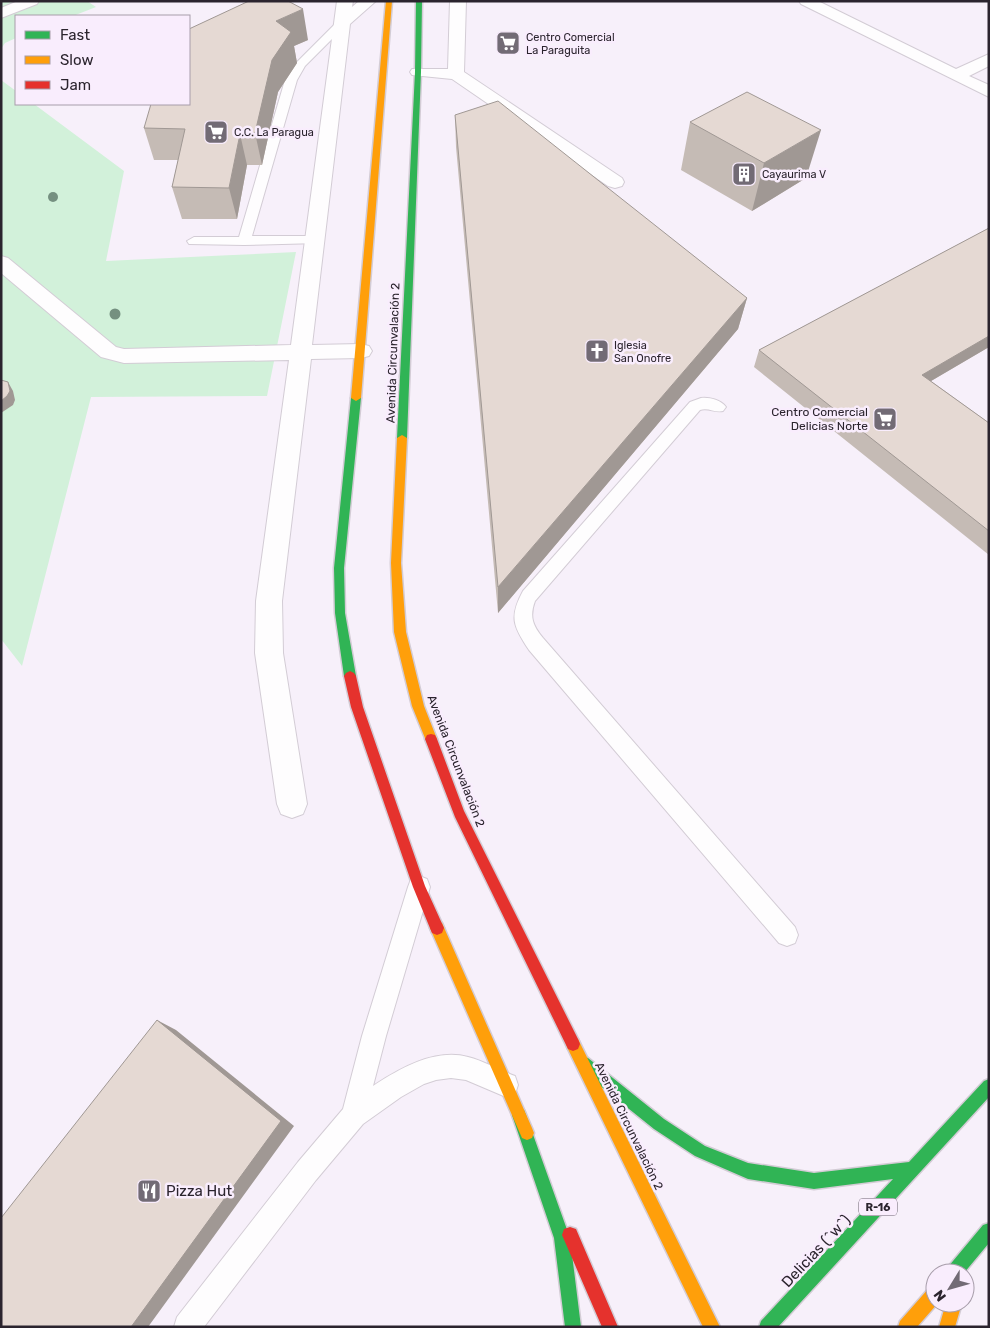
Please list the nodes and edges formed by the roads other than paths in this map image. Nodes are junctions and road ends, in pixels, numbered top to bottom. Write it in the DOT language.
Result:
graph roads {
  1 [pos="32,1"];
  2 [pos="370,1"];
  3 [pos="388,1"];
  4 [pos="419,1"];
  5 [pos="458,1"];
  6 [pos="806,1"];
  7 [pos="344,12"];
  8 [pos="1,13"];
  9 [pos="989,59"];
  10 [pos="418,72"];
  11 [pos="456,74"];
  12 [pos="956,76"];
  13 [pos="989,92"];
  14 [pos="615,182"];
  15 [pos="315,240"];
  16 [pos="194,241"];
  17 [pos="244,241"];
  18 [pos="1,262"];
  19 [pos="361,351"];
  20 [pos="300,352"];
  21 [pos="718,406"];
  22 [pos="292,804"];
  23 [pos="419,887"];
  24 [pos="787,935"];
  25 [pos="582,1063"];
  26 [pos="506,1085"];
  27 [pos="989,1086"];
  28 [pos="354,1115"];
  29 [pos="519,1115"];
  30 [pos="913,1169"];
  31 [pos="989,1231"];
  32 [pos="968,1257"];
  33 [pos="963,1263"];
  34 [pos="966,1263"];
  35 [pos="925,1305"];
  36 [pos="951,1313"];
  37 [pos="187,1327"];
  38 [pos="573,1327"];
  39 [pos="610,1327"];
  40 [pos="712,1327"];
  41 [pos="767,1327"];
  42 [pos="906,1327"];
  43 [pos="947,1327"];
  1 -- 8 [label="street"];
  2 -- 7 [label="street"];
  3 -- 19 [label="main road"];
  4 -- 10 [label="main road, Avenida Circunvalación 2"];
  5 -- 11 [label="street"];
  6 -- 12 [label="street"];
  7 -- 15 [label="street"];
  7 -- 17 [label="lane"];
  9 -- 12 [label="street"];
  10 -- 11 [label="street"];
  10 -- 25 [label="main road, Avenida Circunvalación 2"];
  11 -- 14 [label="street"];
  12 -- 13 [label="street"];
  15 -- 17 [label="lane"];
  15 -- 20 [label="street"];
  16 -- 17 [label="lane"];
  18 -- 20 [label="street"];
  19 -- 20 [label="street"];
  19 -- 23 [label="main road"];
  20 -- 22 [label="street"];
  21 -- 24 [label="lane"];
  23 -- 26 [label="main road"];
  23 -- 28 [label="lane"];
  25 -- 30 [label="main road"];
  25 -- 40 [label="main road, Avenida Circunvalación 2"];
  26 -- 28 [label="lane"];
  26 -- 29 [label="main road"];
  27 -- 30 [label="main road, Delicias (^w^) / R-16"];
  28 -- 37 [label="lane"];
  29 -- 38 [label="main road"];
  29 -- 39 [label="main road"];
  30 -- 41 [label="main road, Delicias (^w^) / R-16"];
  31 -- 32 [label="main road"];
  32 -- 33 [label="main road"];
  32 -- 34 [label="main road"];
  35 -- 42 [label="main road"];
  36 -- 43 [label="main road"];
}
